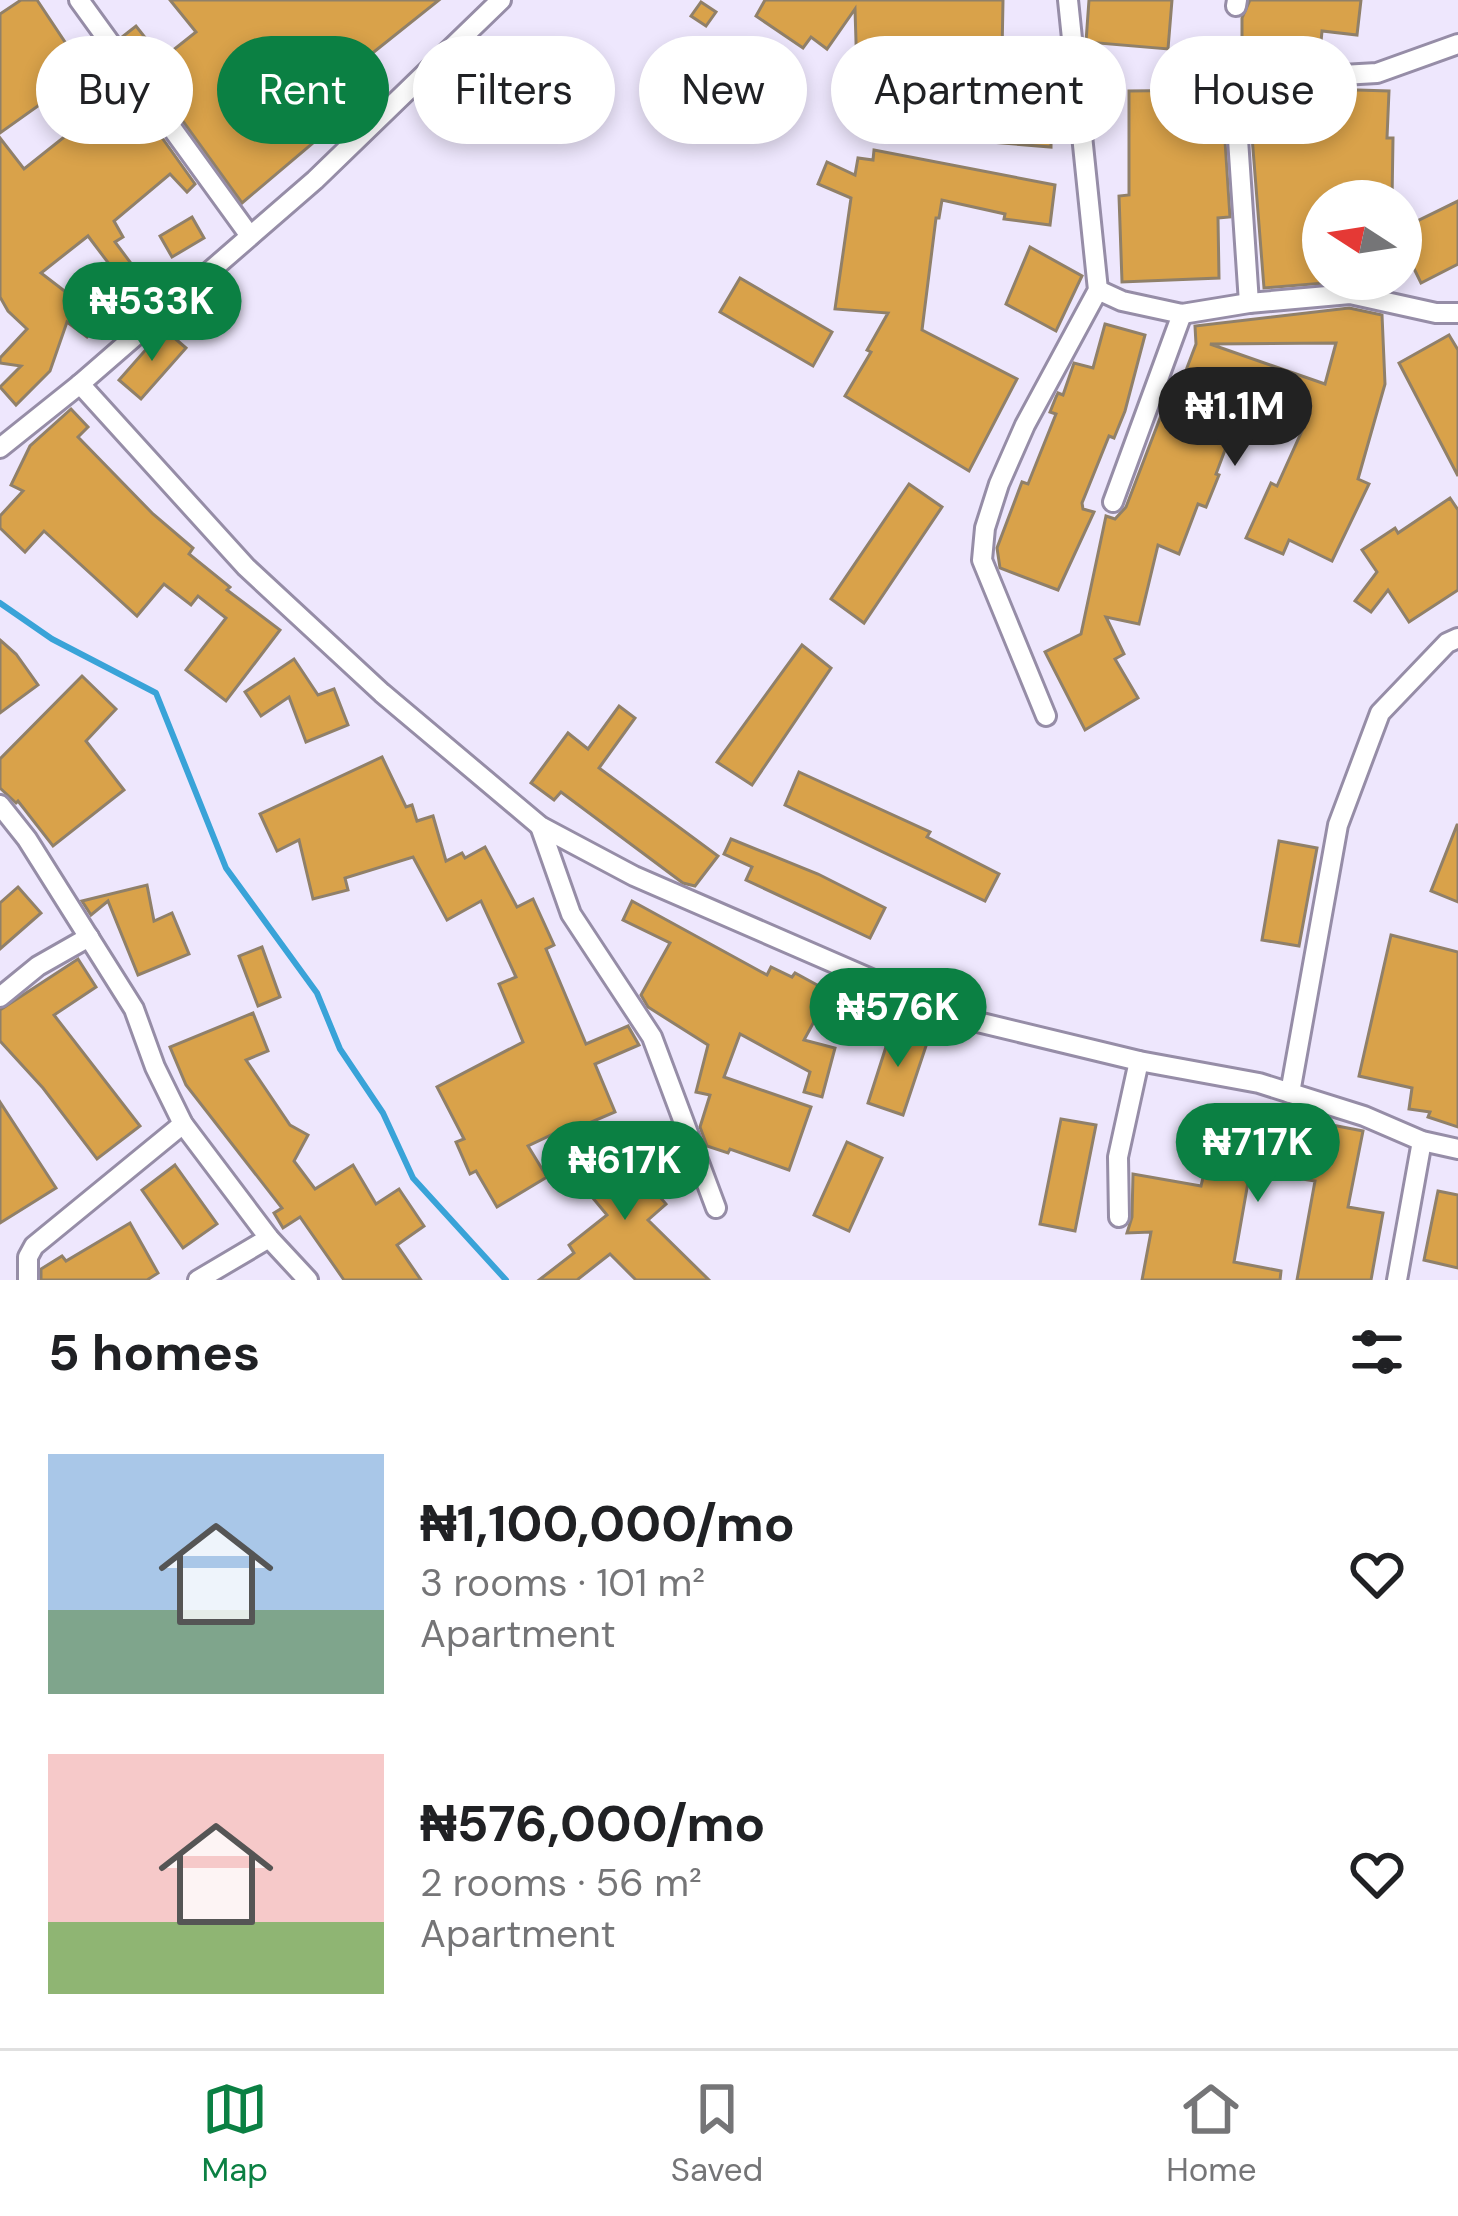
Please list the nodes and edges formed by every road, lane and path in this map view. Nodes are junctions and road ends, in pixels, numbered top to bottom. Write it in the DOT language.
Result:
graph roads {
  1 [pos="79,0"];
  2 [pos="501,0"];
  3 [pos="1068,0"];
  4 [pos="1458,44"];
  5 [pos="250,236"];
  6 [pos="1098,290"];
  7 [pos="1249,303"];
  8 [pos="1458,313"];
  9 [pos="1182,314"];
  10 [pos="80,384"];
  11 [pos="0,448"];
  12 [pos="1113,502"];
  13 [pos="1458,638"];
  14 [pos="1046,716"];
  15 [pos="0,805"];
  16 [pos="541,826"];
  17 [pos="89,937"];
  18 [pos="0,997"];
  19 [pos="1139,1061"];
  20 [pos="1289,1093"];
  21 [pos="183,1124"];
  22 [pos="1422,1142"];
  23 [pos="1458,1150"];
  24 [pos="716,1208"];
  25 [pos="1119,1217"];
  26 [pos="269,1238"];
  27 [pos="28,1280"];
  28 [pos="198,1280"];
  29 [pos="308,1280"];
  30 [pos="1397,1280"];
  1 -- 5 [label="street"];
  2 -- 5 [label="street"];
  3 -- 6 [label="street"];
  4 -- 7 [label="street"];
  5 -- 10 [label="street"];
  6 -- 9 [label="street"];
  6 -- 14 [label="street"];
  7 -- 8 [label="street"];
  7 -- 9 [label="street"];
  9 -- 12 [label="street"];
  10 -- 11 [label="street"];
  10 -- 16 [label="street"];
  13 -- 20 [label="street"];
  15 -- 17 [label="street"];
  16 -- 19 [label="street"];
  16 -- 24 [label="street"];
  17 -- 18 [label="street"];
  17 -- 21 [label="street"];
  19 -- 20 [label="street"];
  19 -- 25 [label="street"];
  20 -- 22 [label="street"];
  21 -- 26 [label="street"];
  21 -- 27 [label="street"];
  22 -- 23 [label="street"];
  22 -- 30 [label="street"];
  26 -- 28 [label="street"];
  26 -- 29 [label="street"];
}
